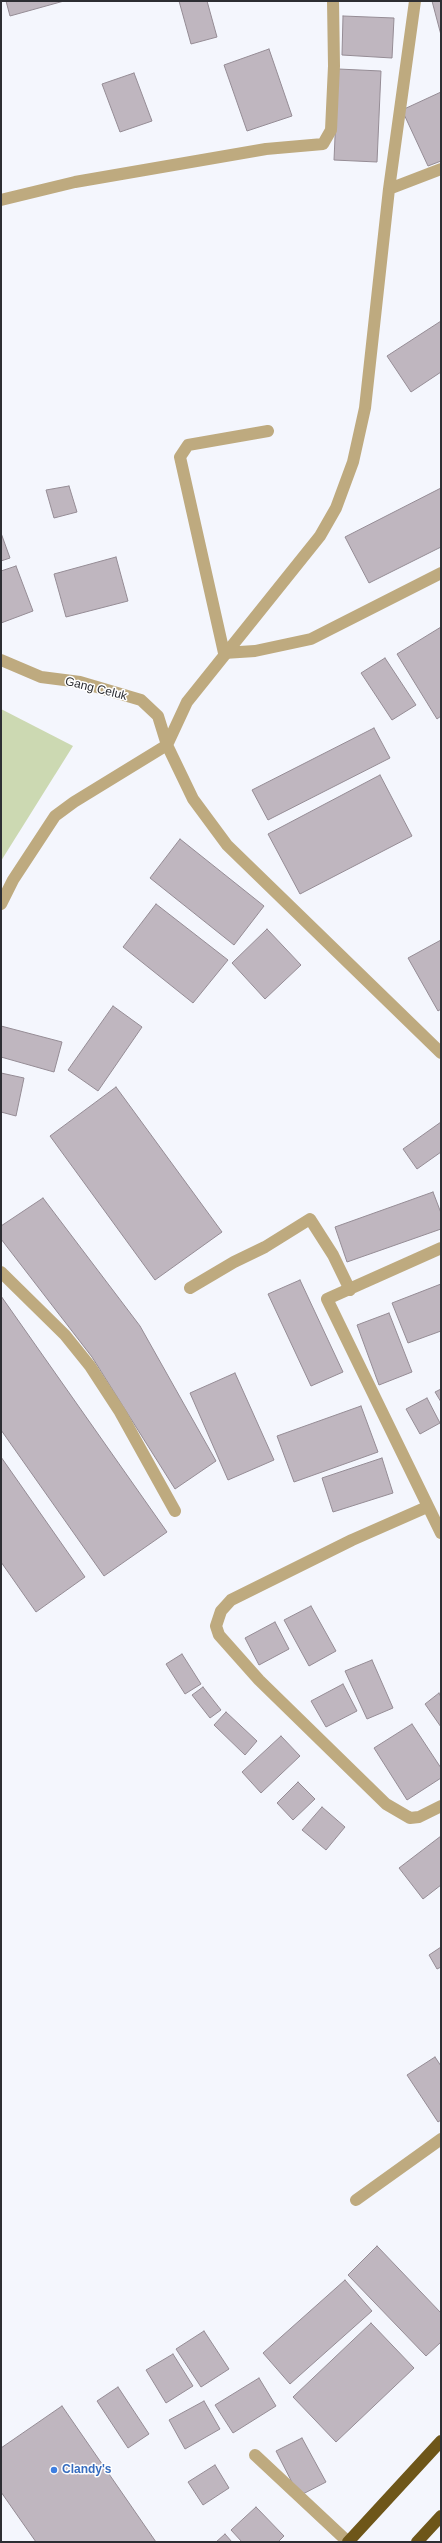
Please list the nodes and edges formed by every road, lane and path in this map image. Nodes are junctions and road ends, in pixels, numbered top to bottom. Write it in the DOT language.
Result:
graph roads {
  1 [pos="332,1"];
  2 [pos="415,1"];
  3 [pos="441,169"];
  4 [pos="389,189"];
  5 [pos="1,200"];
  6 [pos="268,431"];
  7 [pos="441,573"];
  8 [pos="224,653"];
  9 [pos="1,660"];
  10 [pos="168,745"];
  11 [pos="1,904"];
  12 [pos="436,1040"];
  13 [pos="441,1053"];
  14 [pos="441,1248"];
  15 [pos="1,1272"];
  16 [pos="190,1288"];
  17 [pos="350,1290"];
  18 [pos="427,1507"];
  19 [pos="174,1511"];
  20 [pos="441,1533"];
  21 [pos="441,1806"];
  22 [pos="441,2139"];
  23 [pos="356,2200"];
  24 [pos="441,2441"];
  25 [pos="255,2455"];
  26 [pos="441,2516"];
  27 [pos="348,2542"];
  28 [pos="417,2542"];
  1 -- 5 [label="street"];
  2 -- 4 [label="street"];
  3 -- 4 [label="street"];
  4 -- 8 [label="street"];
  6 -- 8 [label="street"];
  7 -- 8 [label="street"];
  8 -- 10 [label="street"];
  9 -- 10 [label="street, Gang Celuk"];
  10 -- 11 [label="street"];
  10 -- 12 [label="street, Gang Celuk"];
  12 -- 13 [label="street, Gang Celuk"];
  14 -- 17 [label="street"];
  15 -- 19 [label="street"];
  16 -- 17 [label="street"];
  17 -- 18 [label="street"];
  18 -- 20 [label="street"];
  18 -- 21 [label="street"];
  22 -- 23 [label="street"];
  24 -- 27 [label="highway"];
  25 -- 27 [label="street"];
  26 -- 28 [label="highway"];
}
